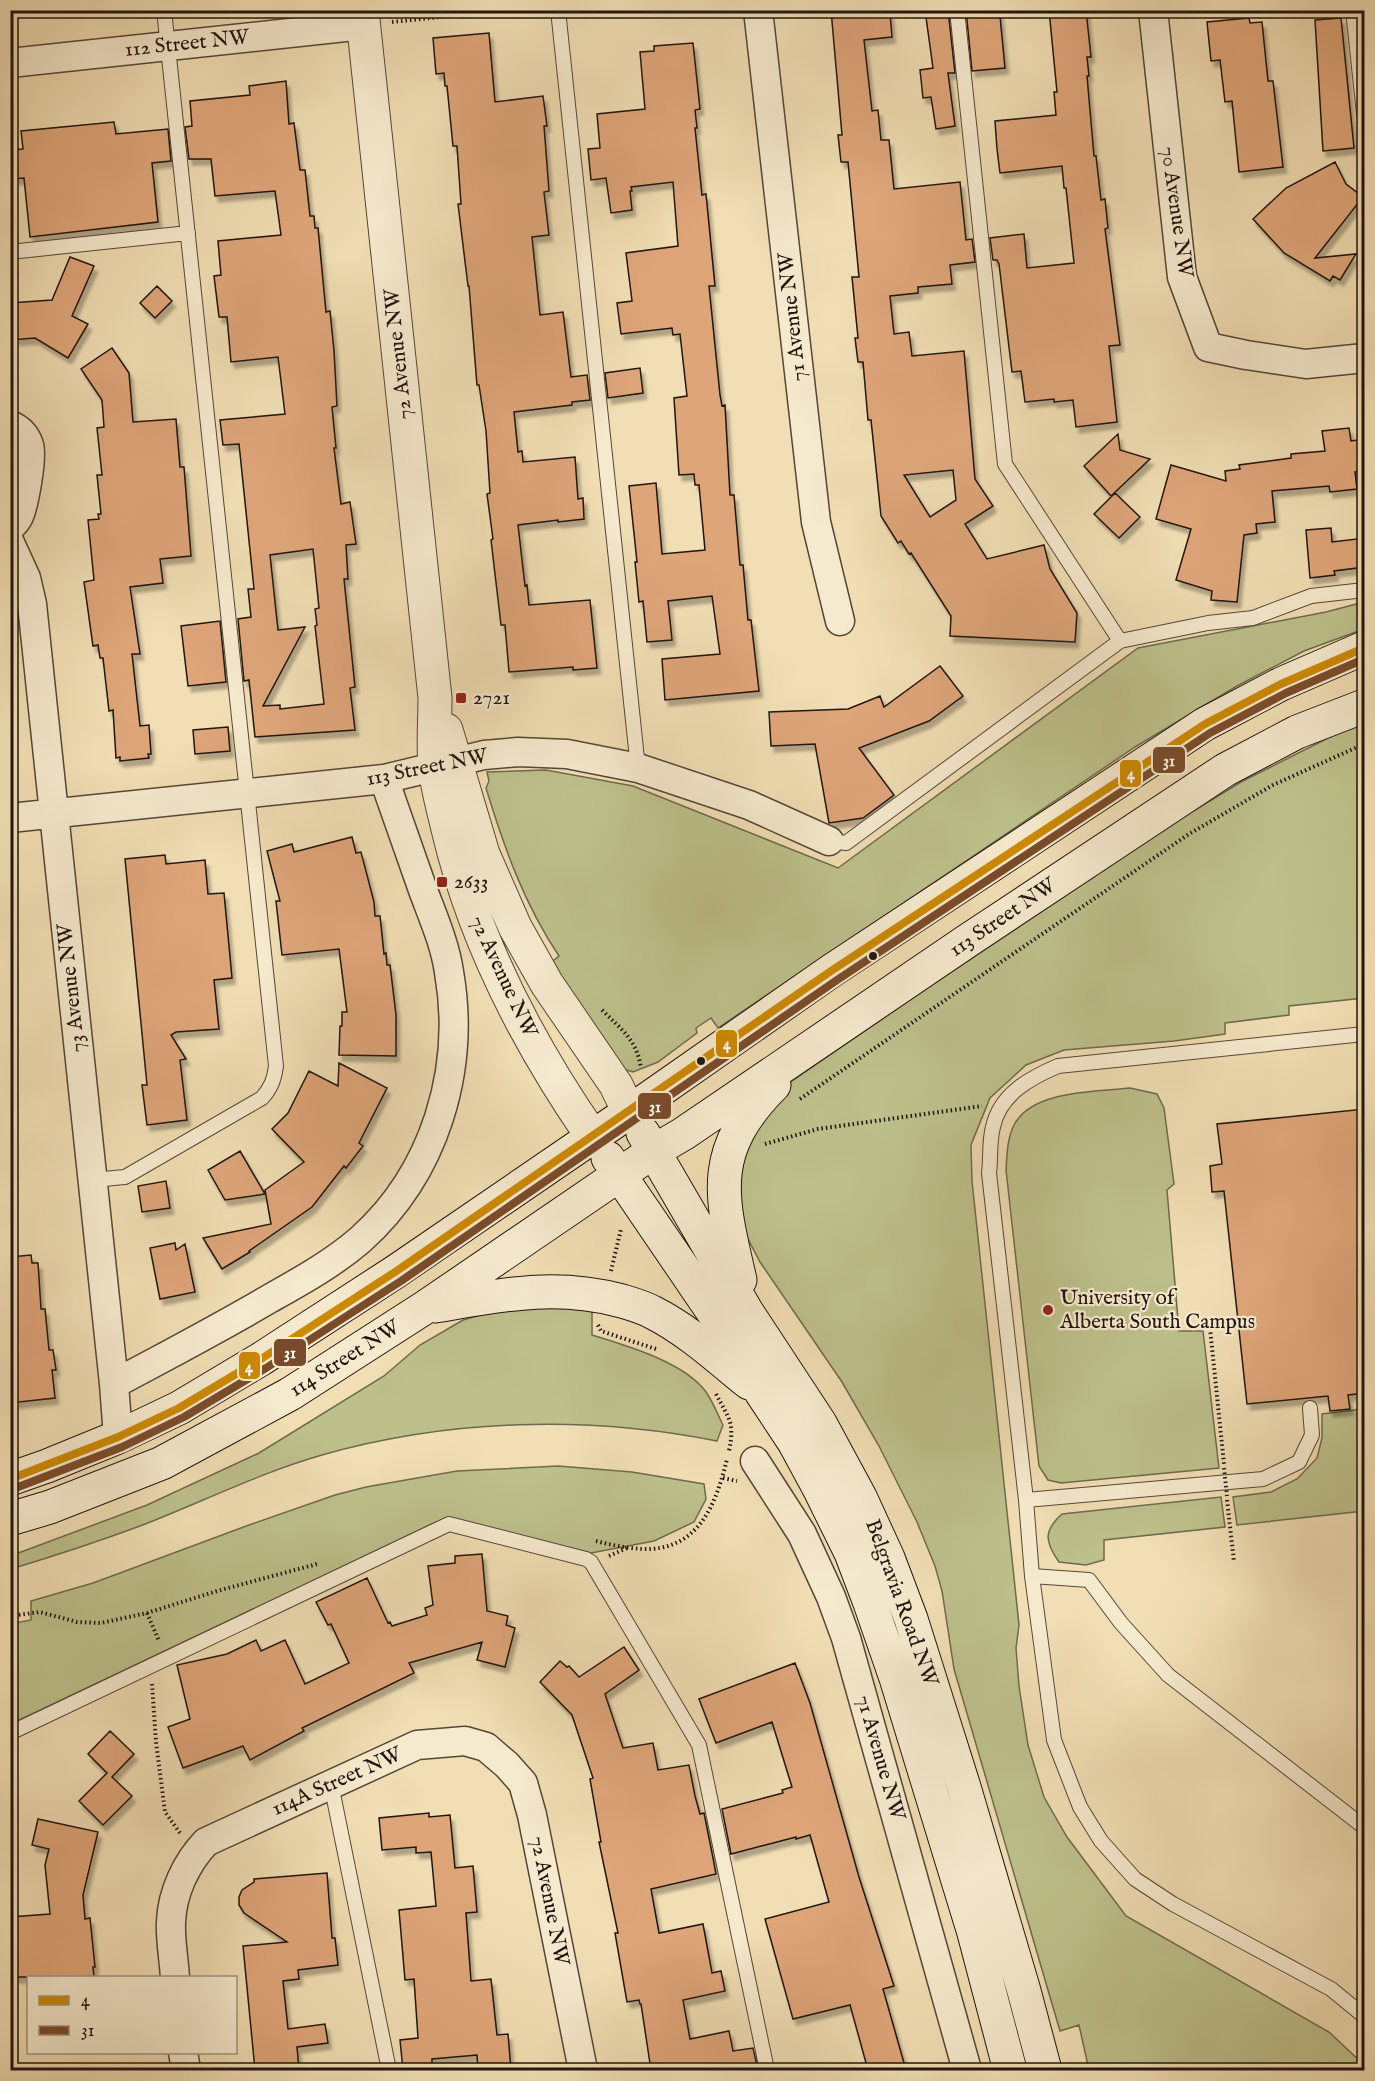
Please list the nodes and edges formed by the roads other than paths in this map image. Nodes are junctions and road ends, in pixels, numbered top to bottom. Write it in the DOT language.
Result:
graph roads {
  1 [pos="165,10"];
  2 [pos="558,10"];
  3 [pos="758,10"];
  4 [pos="957,10"];
  5 [pos="1153,10"];
  6 [pos="1353,10"];
  7 [pos="363,18"];
  8 [pos="168,46"];
  9 [pos="10,63"];
  10 [pos="1365,114"];
  11 [pos="188,233"];
  12 [pos="10,252"];
  13 [pos="1365,357"];
  14 [pos="10,425"];
  15 [pos="10,527"];
  16 [pos="10,543"];
  17 [pos="1365,590"];
  18 [pos="840,621"];
  19 [pos="1120,641"];
  20 [pos="1365,648"];
  21 [pos="1365,706"];
  22 [pos="446,764"];
  23 [pos="638,768"];
  24 [pos="384,779"];
  25 [pos="247,794"];
  26 [pos="53,814"];
  27 [pos="10,818"];
  28 [pos="830,841"];
  29 [pos="488,953"];
  30 [pos="1365,1034"];
  31 [pos="811,1048"];
  32 [pos="629,1112"];
  33 [pos="683,1134"];
  34 [pos="592,1136"];
  35 [pos="654,1151"];
  36 [pos="620,1175"];
  37 [pos="92,1180"];
  38 [pos="424,1308"];
  39 [pos="747,1312"];
  40 [pos="114,1384"];
  41 [pos="761,1392"];
  42 [pos="1310,1408"];
  43 [pos="118,1437"];
  44 [pos="755,1461"];
  45 [pos="10,1479"];
  46 [pos="1026,1500"];
  47 [pos="10,1519"];
  48 [pos="1032,1576"];
  49 [pos="10,1733"];
  50 [pos="486,1748"];
  51 [pos="331,1784"];
  52 [pos="1365,1827"];
  53 [pos="175,1976"];
  54 [pos="1365,2016"];
  55 [pos="183,2054"];
  56 [pos="186,2070"];
  57 [pos="389,2070"];
  58 [pos="583,2070"];
  59 [pos="767,2070"];
  60 [pos="966,2070"];
  61 [pos="1010,2070"];
  62 [pos="1045,2070"];
  1 -- 8 [label="lane"];
  2 -- 23 [label="lane"];
  3 -- 18 [label="street, 71 Avenue NW"];
  4 -- 19 [label="lane"];
  5 -- 13 [label="street, 70 Avenue NW"];
  6 -- 10 [label="lane"];
  7 -- 8 [label="street, 112 Street NW"];
  7 -- 22 [label="main road, 72 Avenue NW"];
  8 -- 9 [label="street, 112 Street NW"];
  8 -- 11 [label="lane"];
  11 -- 12 [label="lane"];
  11 -- 25 [label="lane"];
  14 -- 15 [label="street"];
  16 -- 26 [label="street, 73 Avenue NW"];
  17 -- 19 [label="lane"];
  19 -- 28 [label="lane"];
  20 -- 32 [label="main road"];
  21 -- 31 [label="main road, 113 Street NW"];
  22 -- 23 [label="street, 113 Street NW"];
  22 -- 24 [label="street, 113 Street NW"];
  22 -- 29 [label="main road, 72 Avenue NW"];
  22 -- 32 [label="main road, 72 Avenue NW"];
  23 -- 28 [label="street, 113 Street NW"];
  24 -- 25 [label="street, 113 Street NW"];
  24 -- 40 [label="street, 72 Avenue NW"];
  25 -- 26 [label="street, 113 Street NW"];
  25 -- 37 [label="lane"];
  26 -- 27 [label="street, 113 Street NW"];
  26 -- 37 [label="street, 73 Avenue NW"];
  29 -- 32 [label="main road"];
  29 -- 34 [label="main road, 72 Avenue NW"];
  30 -- 46 [label="lane"];
  31 -- 33 [label="main road, 113 Street NW"];
  31 -- 39 [label="main road"];
  32 -- 33 [label="main road"];
  32 -- 34 [label="main road"];
  32 -- 35 [label="main road, Belgravia Road NW"];
  33 -- 35 [label="main road, 113 Street NW"];
  34 -- 36 [label="main road, Belgravia Road NW"];
  34 -- 43 [label="main road"];
  35 -- 36 [label="main road, 114 Street NW"];
  35 -- 39 [label="main road, Belgravia Road NW"];
  36 -- 38 [label="main road, 114 Street NW"];
  36 -- 41 [label="main road, Belgravia Road NW"];
  37 -- 40 [label="street, 73 Avenue NW"];
  38 -- 41 [label="main road"];
  38 -- 47 [label="main road, 114 Street NW"];
  39 -- 62 [label="main road, Belgravia Road NW"];
  40 -- 43 [label="street, 73 Avenue NW"];
  41 -- 61 [label="main road, Belgravia Road NW"];
  42 -- 46 [label="lane"];
  43 -- 45 [label="main road"];
  44 -- 60 [label="street, 71 Avenue NW"];
  46 -- 48 [label="lane"];
  48 -- 52 [label="lane"];
  48 -- 54 [label="lane"];
  49 -- 59 [label="lane"];
  50 -- 51 [label="street, 114A Street NW"];
  50 -- 58 [label="street, 72 Avenue NW"];
  51 -- 53 [label="street, 114A Street NW"];
  51 -- 57 [label="lane"];
  55 -- 56 [label="street"];
}
